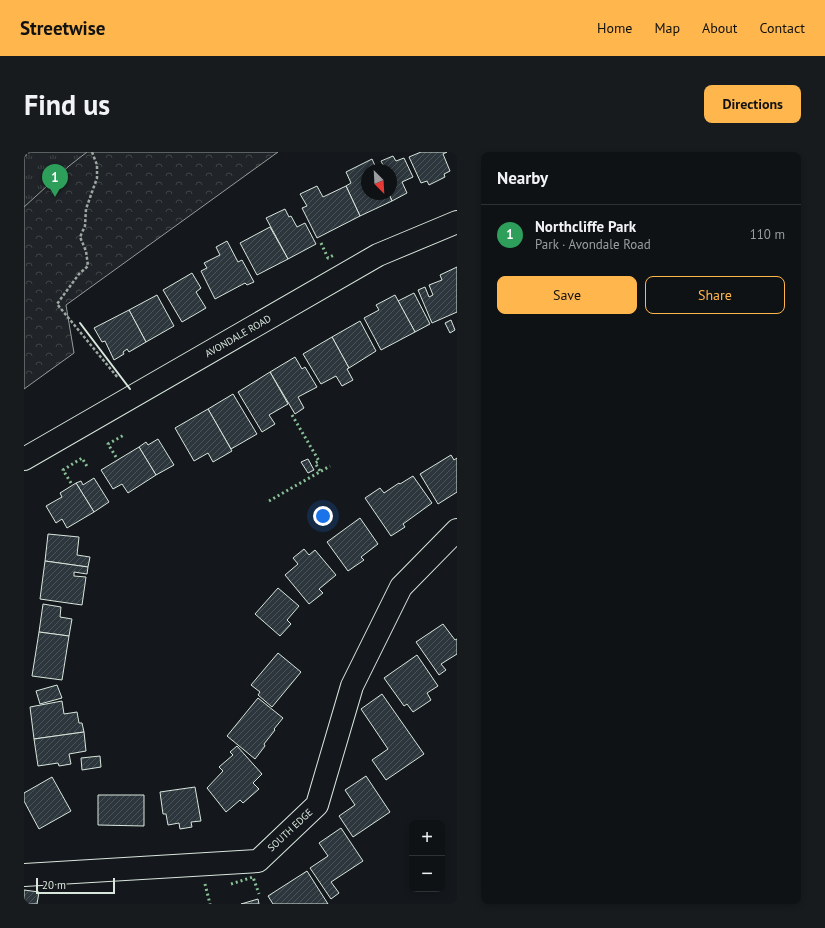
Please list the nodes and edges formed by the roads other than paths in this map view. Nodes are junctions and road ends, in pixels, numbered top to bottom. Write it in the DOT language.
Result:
graph roads {
  1 [pos="457,222"];
  2 [pos="24,459"];
  3 [pos="457,530"];
  4 [pos="24,875"];
  1 -- 2 [label="street, AVONDALE ROAD"];
  3 -- 4 [label="street, SOUTH EDGE"];
}
